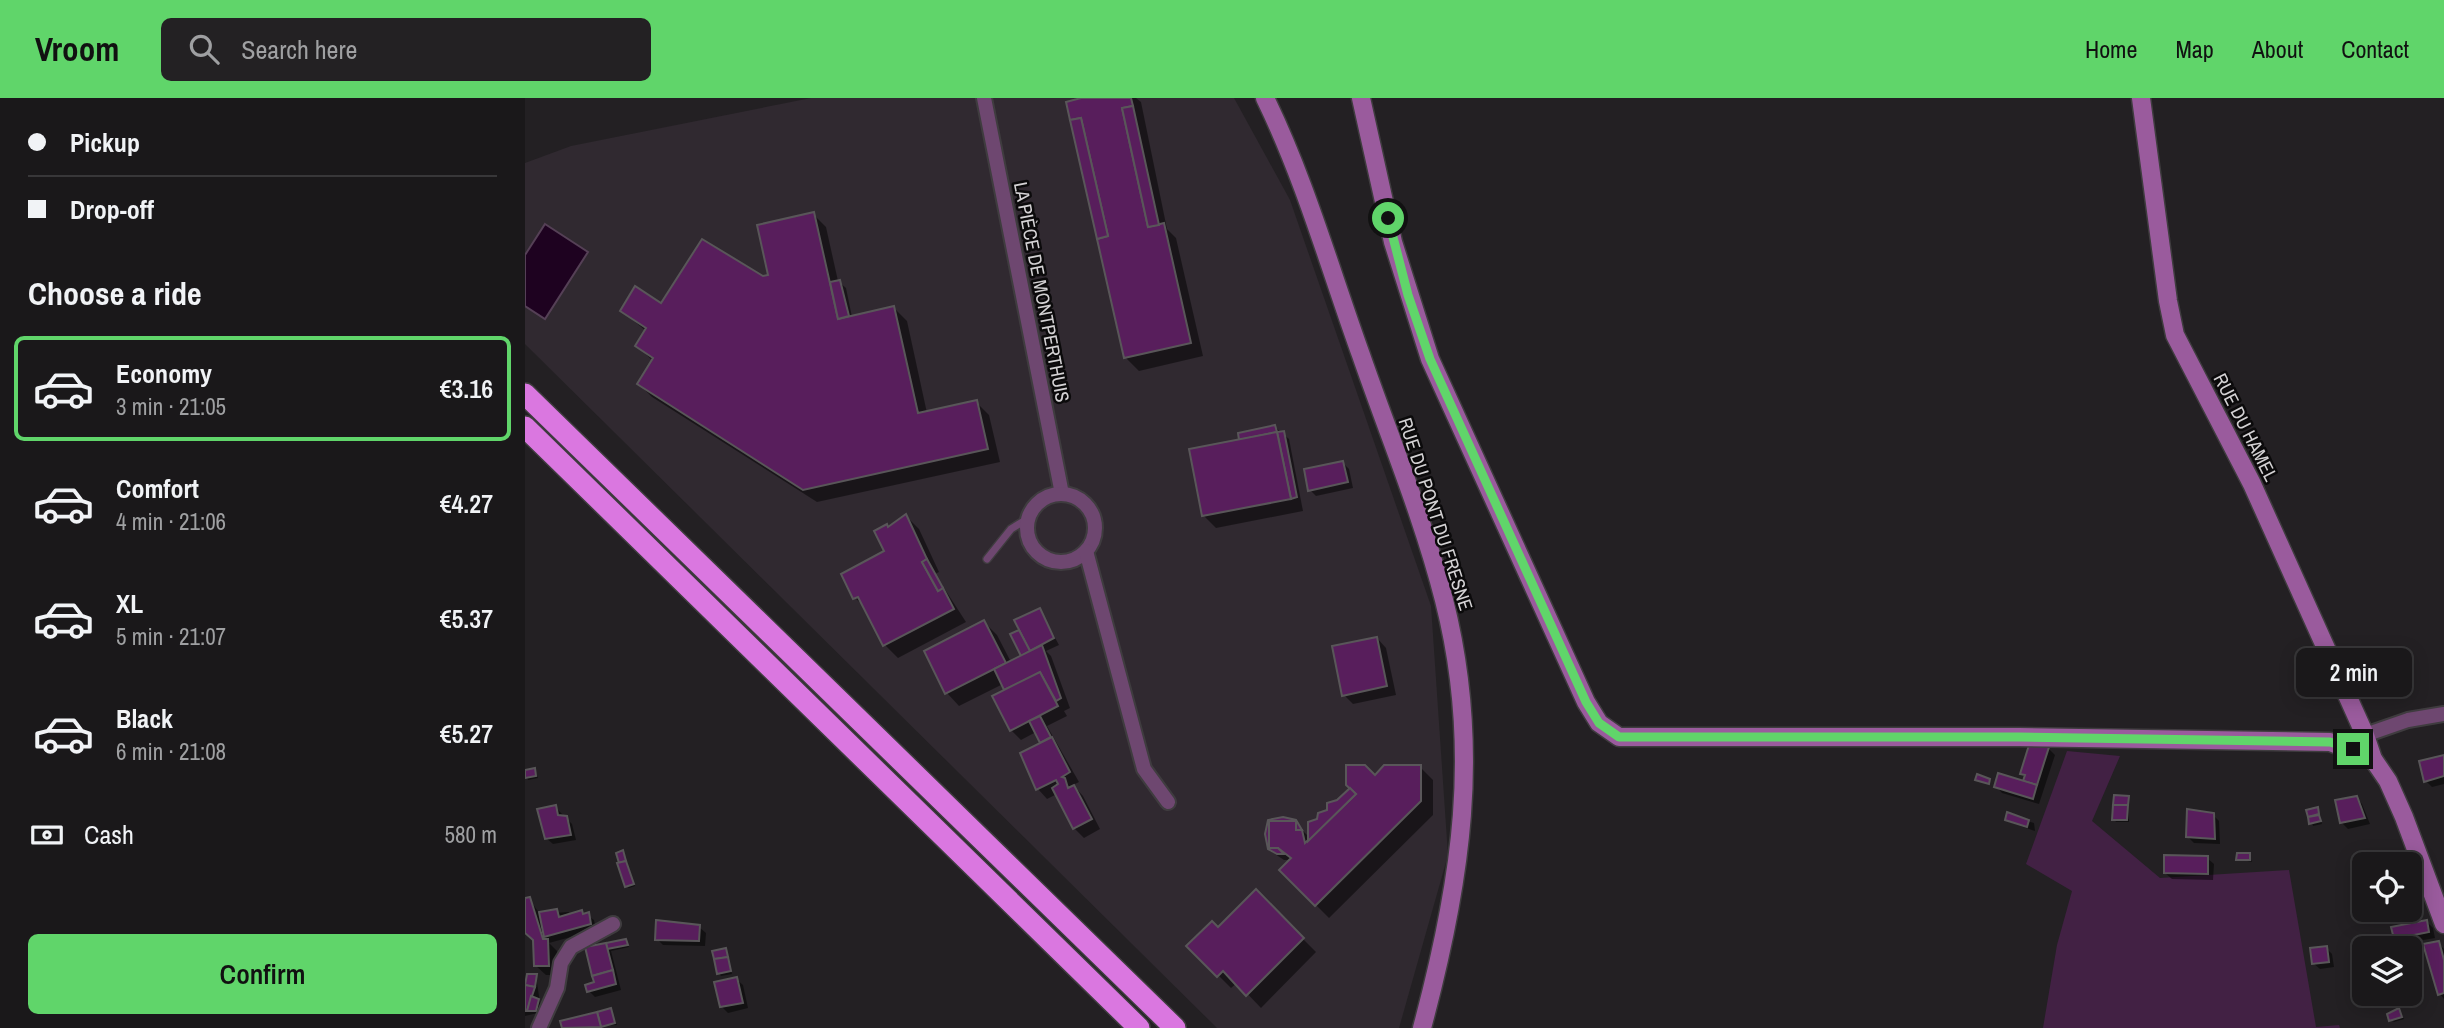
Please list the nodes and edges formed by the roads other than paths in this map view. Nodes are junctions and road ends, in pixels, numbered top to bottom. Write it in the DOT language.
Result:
graph roads {
  1 [pos="983,98"];
  2 [pos="1252,98"];
  3 [pos="1265,98"];
  4 [pos="1361,98"];
  5 [pos="2141,98"];
  6 [pos="1302,190"];
  7 [pos="525,394"];
  8 [pos="525,427"];
  9 [pos="1062,494"];
  10 [pos="1029,518"];
  11 [pos="1086,551"];
  12 [pos="987,559"];
  13 [pos="2444,714"];
  14 [pos="2365,735"];
  15 [pos="2373,759"];
  16 [pos="1168,802"];
  17 [pos="2441,901"];
  18 [pos="613,924"];
  19 [pos="2444,925"];
  20 [pos="525,1024"];
  21 [pos="533,1028"];
  22 [pos="539,1028"];
  23 [pos="1139,1028"];
  24 [pos="1175,1028"];
  25 [pos="1422,1028"];
  1 -- 9 [label="street, LA PIÈCE DE MONTPERTHUIS"];
  2 -- 6 [label="street, RUE DU PONT DU FRESNE"];
  3 -- 6 [label="street, RUE DU PONT DU FRESNE"];
  4 -- 15 [label="street"];
  5 -- 14 [label="street, RUE DU HAMEL"];
  6 -- 25 [label="street, RUE DU PONT DU FRESNE"];
  7 -- 24 [label="highway"];
  8 -- 23 [label="highway"];
  9 -- 10 [label="street"];
  9 -- 11 [label="street"];
  10 -- 11 [label="street"];
  10 -- 12 [label="lane"];
  11 -- 16 [label="street"];
  13 -- 14 [label="street"];
  14 -- 15 [label="street, RUE DU HAMEL"];
  15 -- 17 [label="street, RUE DU HAMEL"];
  17 -- 19 [label="street, RUE DU HAMEL"];
  18 -- 22 [label="street"];
  20 -- 21 [label="street"];
}
